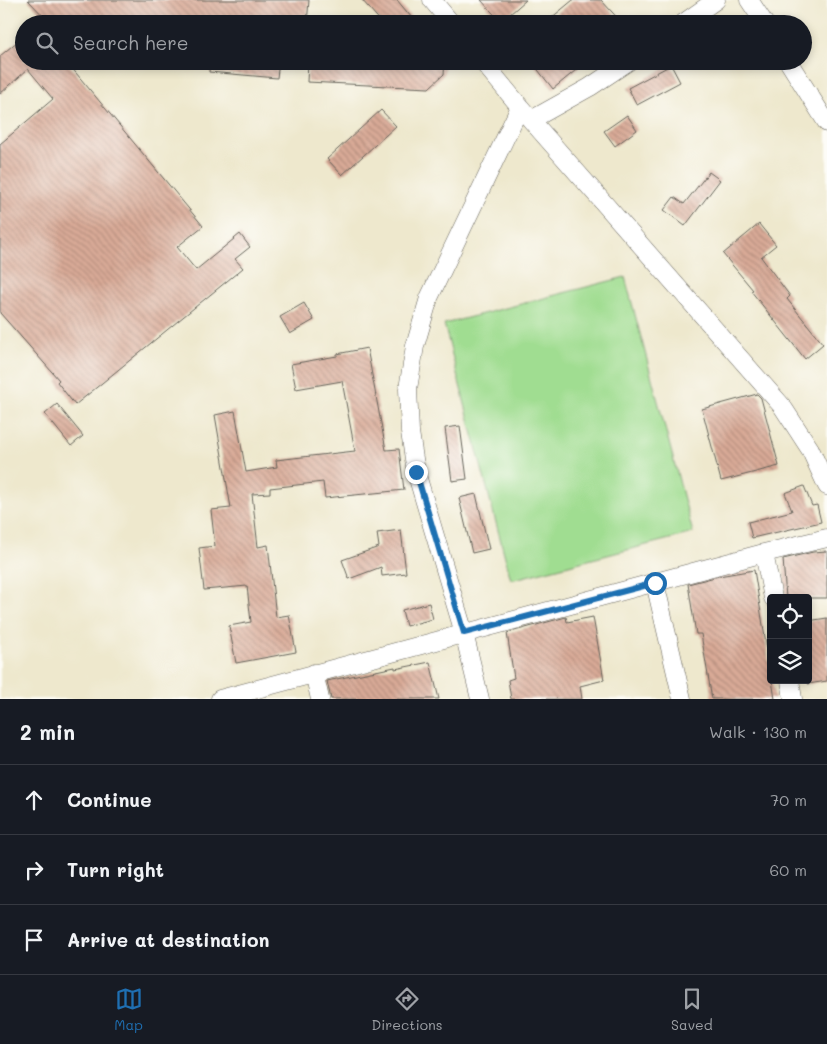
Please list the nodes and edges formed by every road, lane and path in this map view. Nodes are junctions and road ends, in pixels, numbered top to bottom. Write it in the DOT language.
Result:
graph roads {
  1 [pos="432,0"];
  2 [pos="716,0"];
  3 [pos="749,0"];
  4 [pos="444,15"];
  5 [pos="695,15"];
  6 [pos="759,15"];
  7 [pos="489,70"];
  8 [pos="616,70"];
  9 [pos="794,70"];
  10 [pos="525,113"];
  11 [pos="827,123"];
  12 [pos="827,486"];
  13 [pos="827,538"];
  14 [pos="764,553"];
  15 [pos="655,583"];
  16 [pos="772,594"];
  17 [pos="464,633"];
  18 [pos="314,674"];
  19 [pos="791,684"];
  20 [pos="220,699"];
  21 [pos="320,699"];
  22 [pos="480,699"];
  23 [pos="682,699"];
  24 [pos="793,699"];
  1 -- 4 [label="street"];
  2 -- 5 [label="street"];
  3 -- 6 [label="street"];
  7 -- 10 [label="street"];
  8 -- 10 [label="street"];
  9 -- 11 [label="street"];
  10 -- 12 [label="street"];
  10 -- 17 [label="street"];
  13 -- 14 [label="street"];
  14 -- 15 [label="street"];
  14 -- 16 [label="street"];
  15 -- 17 [label="street"];
  15 -- 23 [label="street"];
  17 -- 18 [label="street"];
  17 -- 22 [label="street"];
  18 -- 20 [label="street"];
  18 -- 21 [label="street"];
  19 -- 24 [label="street"];
}
